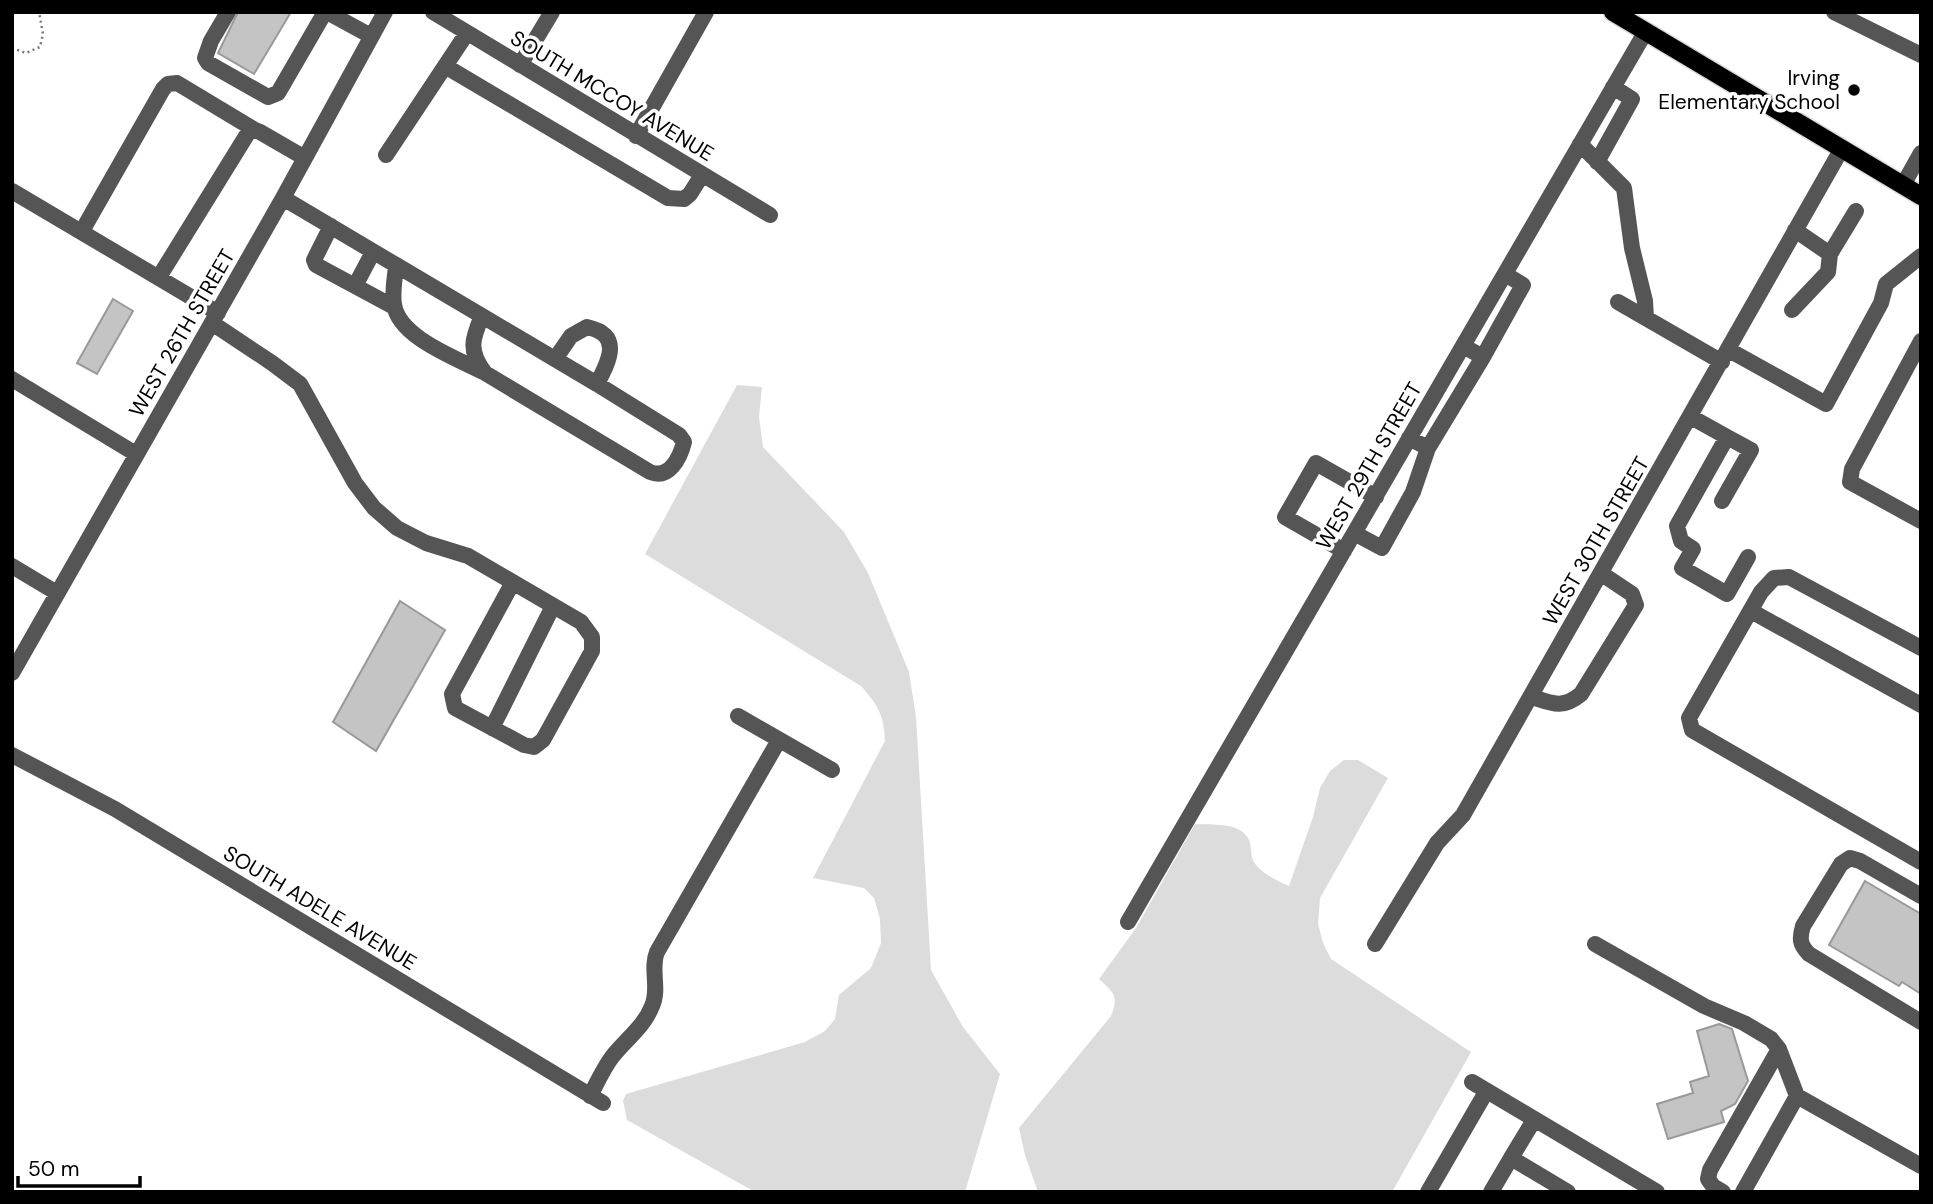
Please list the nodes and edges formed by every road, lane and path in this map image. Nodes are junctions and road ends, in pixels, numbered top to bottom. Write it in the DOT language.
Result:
graph roads {
  1 [pos="39,12"];
  2 [pos="228,12"];
  3 [pos="326,12"];
  4 [pos="385,12"];
  5 [pos="433,12"];
  6 [pos="552,12"];
  7 [pos="706,12"];
  8 [pos="1613,12"];
  9 [pos="1834,12"];
  10 [pos="1646,31"];
  11 [pos="467,33"];
  12 [pos="371,36"];
  13 [pos="12,48"];
  14 [pos="1921,55"];
  15 [pos="520,65"];
  16 [pos="445,66"];
  17 [pos="1613,87"];
  18 [pos="255,130"];
  19 [pos="636,136"];
  20 [pos="1580,144"];
  21 [pos="1841,150"];
  22 [pos="1921,153"];
  23 [pos="386,155"];
  24 [pos="305,158"];
  25 [pos="1597,162"];
  26 [pos="702,175"];
  27 [pos="1903,185"];
  28 [pos="12,191"];
  29 [pos="1921,196"];
  30 [pos="283,198"];
  31 [pos="1856,211"];
  32 [pos="770,215"];
  33 [pos="331,226"];
  34 [pos="82,230"];
  35 [pos="1795,230"];
  36 [pos="373,252"];
  37 [pos="1830,254"];
  38 [pos="1921,256"];
  39 [pos="396,265"];
  40 [pos="1504,274"];
  41 [pos="159,277"];
  42 [pos="355,286"];
  43 [pos="1618,302"];
  44 [pos="394,307"];
  45 [pos="1792,310"];
  46 [pos="482,316"];
  47 [pos="215,318"];
  48 [pos="1646,318"];
  49 [pos="1921,341"];
  50 [pos="1462,346"];
  51 [pos="1725,356"];
  52 [pos="1483,357"];
  53 [pos="555,359"];
  54 [pos="485,373"];
  55 [pos="12,379"];
  56 [pos="597,384"];
  57 [pos="1691,417"];
  58 [pos="1727,437"];
  59 [pos="1409,438"];
  60 [pos="1428,449"];
  61 [pos="136,454"];
  62 [pos="1376,496"];
  63 [pos="1722,501"];
  64 [pos="1921,521"];
  65 [pos="1354,533"];
  66 [pos="1344,551"];
  67 [pos="1748,557"];
  68 [pos="12,566"];
  69 [pos="1602,574"];
  70 [pos="513,582"];
  71 [pos="57,593"];
  72 [pos="553,606"];
  73 [pos="1751,611"];
  74 [pos="1921,648"];
  75 [pos="12,673"];
  76 [pos="1532,697"];
  77 [pos="1921,705"];
  78 [pos="738,716"];
  79 [pos="492,727"];
  80 [pos="779,740"];
  81 [pos="12,755"];
  82 [pos="832,770"];
  83 [pos="1921,862"];
  84 [pos="1921,896"];
  85 [pos="1128,922"];
  86 [pos="1375,944"];
  87 [pos="1595,944"];
  88 [pos="1921,1022"];
  89 [pos="1779,1049"];
  90 [pos="1472,1082"];
  91 [pos="1486,1092"];
  92 [pos="1797,1096"];
  93 [pos="1534,1120"];
  94 [pos="1511,1158"];
  95 [pos="1921,1166"];
  96 [pos="1428,1192"];
  97 [pos="1491,1192"];
  98 [pos="1568,1192"];
  99 [pos="1657,1192"];
  100 [pos="1723,1192"];
  101 [pos="1743,1192"];
  1 -- 13 [label="path"];
  2 -- 3 [label="street"];
  3 -- 12 [label="street"];
  4 -- 12 [label="street, WEST 26TH STREET"];
  5 -- 11 [label="street, SOUTH MCCOY AVENUE"];
  6 -- 15 [label="street"];
  7 -- 19 [label="street"];
  8 -- 10 [label="main road"];
  9 -- 14 [label="street"];
  10 -- 17 [label="street, WEST 29TH STREET"];
  10 -- 21 [label="main road"];
  11 -- 15 [label="street, SOUTH MCCOY AVENUE"];
  11 -- 16 [label="street"];
  12 -- 24 [label="street, WEST 26TH STREET"];
  15 -- 19 [label="street, SOUTH MCCOY AVENUE"];
  16 -- 23 [label="street"];
  16 -- 26 [label="street"];
  17 -- 20 [label="street, WEST 29TH STREET"];
  17 -- 25 [label="street"];
  18 -- 24 [label="street"];
  18 -- 34 [label="street"];
  18 -- 41 [label="street"];
  19 -- 26 [label="street, SOUTH MCCOY AVENUE"];
  20 -- 25 [label="street"];
  20 -- 40 [label="street, WEST 29TH STREET"];
  21 -- 27 [label="main road"];
  21 -- 35 [label="street, WEST 30TH STREET"];
  22 -- 27 [label="street"];
  24 -- 30 [label="street, WEST 26TH STREET"];
  25 -- 48 [label="street"];
  26 -- 32 [label="street, SOUTH MCCOY AVENUE"];
  27 -- 29 [label="main road"];
  28 -- 34 [label="street"];
  30 -- 33 [label="street"];
  30 -- 47 [label="street, WEST 26TH STREET"];
  31 -- 37 [label="street"];
  33 -- 36 [label="street"];
  33 -- 42 [label="street"];
  34 -- 41 [label="street"];
  35 -- 37 [label="street"];
  35 -- 51 [label="street, WEST 30TH STREET"];
  36 -- 39 [label="street"];
  36 -- 42 [label="street"];
  37 -- 45 [label="street"];
  38 -- 51 [label="street"];
  39 -- 44 [label="street"];
  39 -- 46 [label="street"];
  40 -- 50 [label="street, WEST 29TH STREET"];
  40 -- 52 [label="street"];
  41 -- 47 [label="street"];
  42 -- 44 [label="street"];
  43 -- 48 [label="street"];
  44 -- 54 [label="street"];
  46 -- 53 [label="street"];
  46 -- 54 [label="street"];
  47 -- 61 [label="street, WEST 26TH STREET"];
  47 -- 70 [label="street"];
  48 -- 51 [label="street"];
  49 -- 64 [label="street"];
  50 -- 52 [label="street"];
  50 -- 59 [label="street, WEST 29TH STREET"];
  51 -- 57 [label="street, WEST 30TH STREET"];
  52 -- 60 [label="street"];
  53 -- 56 [label="street"];
  53 -- 56 [label="street"];
  54 -- 56 [label="street"];
  55 -- 61 [label="street"];
  57 -- 58 [label="street"];
  57 -- 69 [label="street, WEST 30TH STREET"];
  58 -- 63 [label="street"];
  58 -- 67 [label="street"];
  59 -- 60 [label="street"];
  59 -- 62 [label="street, WEST 29TH STREET"];
  60 -- 65 [label="street"];
  61 -- 71 [label="street, WEST 26TH STREET"];
  62 -- 65 [label="street, WEST 29TH STREET"];
  62 -- 66 [label="street"];
  65 -- 66 [label="street, WEST 29TH STREET"];
  66 -- 85 [label="street, WEST 29TH STREET"];
  68 -- 71 [label="street"];
  69 -- 76 [label="street, WEST 30TH STREET"];
  69 -- 76 [label="street"];
  70 -- 72 [label="street"];
  70 -- 79 [label="street"];
  71 -- 75 [label="street, WEST 26TH STREET"];
  72 -- 79 [label="street"];
  72 -- 79 [label="street"];
  73 -- 74 [label="street"];
  73 -- 77 [label="street"];
  73 -- 83 [label="street"];
  76 -- 86 [label="street, WEST 30TH STREET"];
  78 -- 80 [label="street"];
  80 -- 81 [label="street, SOUTH ADELE AVENUE"];
  80 -- 82 [label="street"];
  84 -- 88 [label="street"];
  87 -- 89 [label="street"];
  89 -- 92 [label="street"];
  89 -- 100 [label="street"];
  90 -- 91 [label="street"];
  91 -- 93 [label="street"];
  91 -- 96 [label="street"];
  92 -- 95 [label="street"];
  92 -- 101 [label="street"];
  93 -- 94 [label="street"];
  93 -- 99 [label="street"];
  94 -- 97 [label="street"];
  94 -- 98 [label="street"];
}
